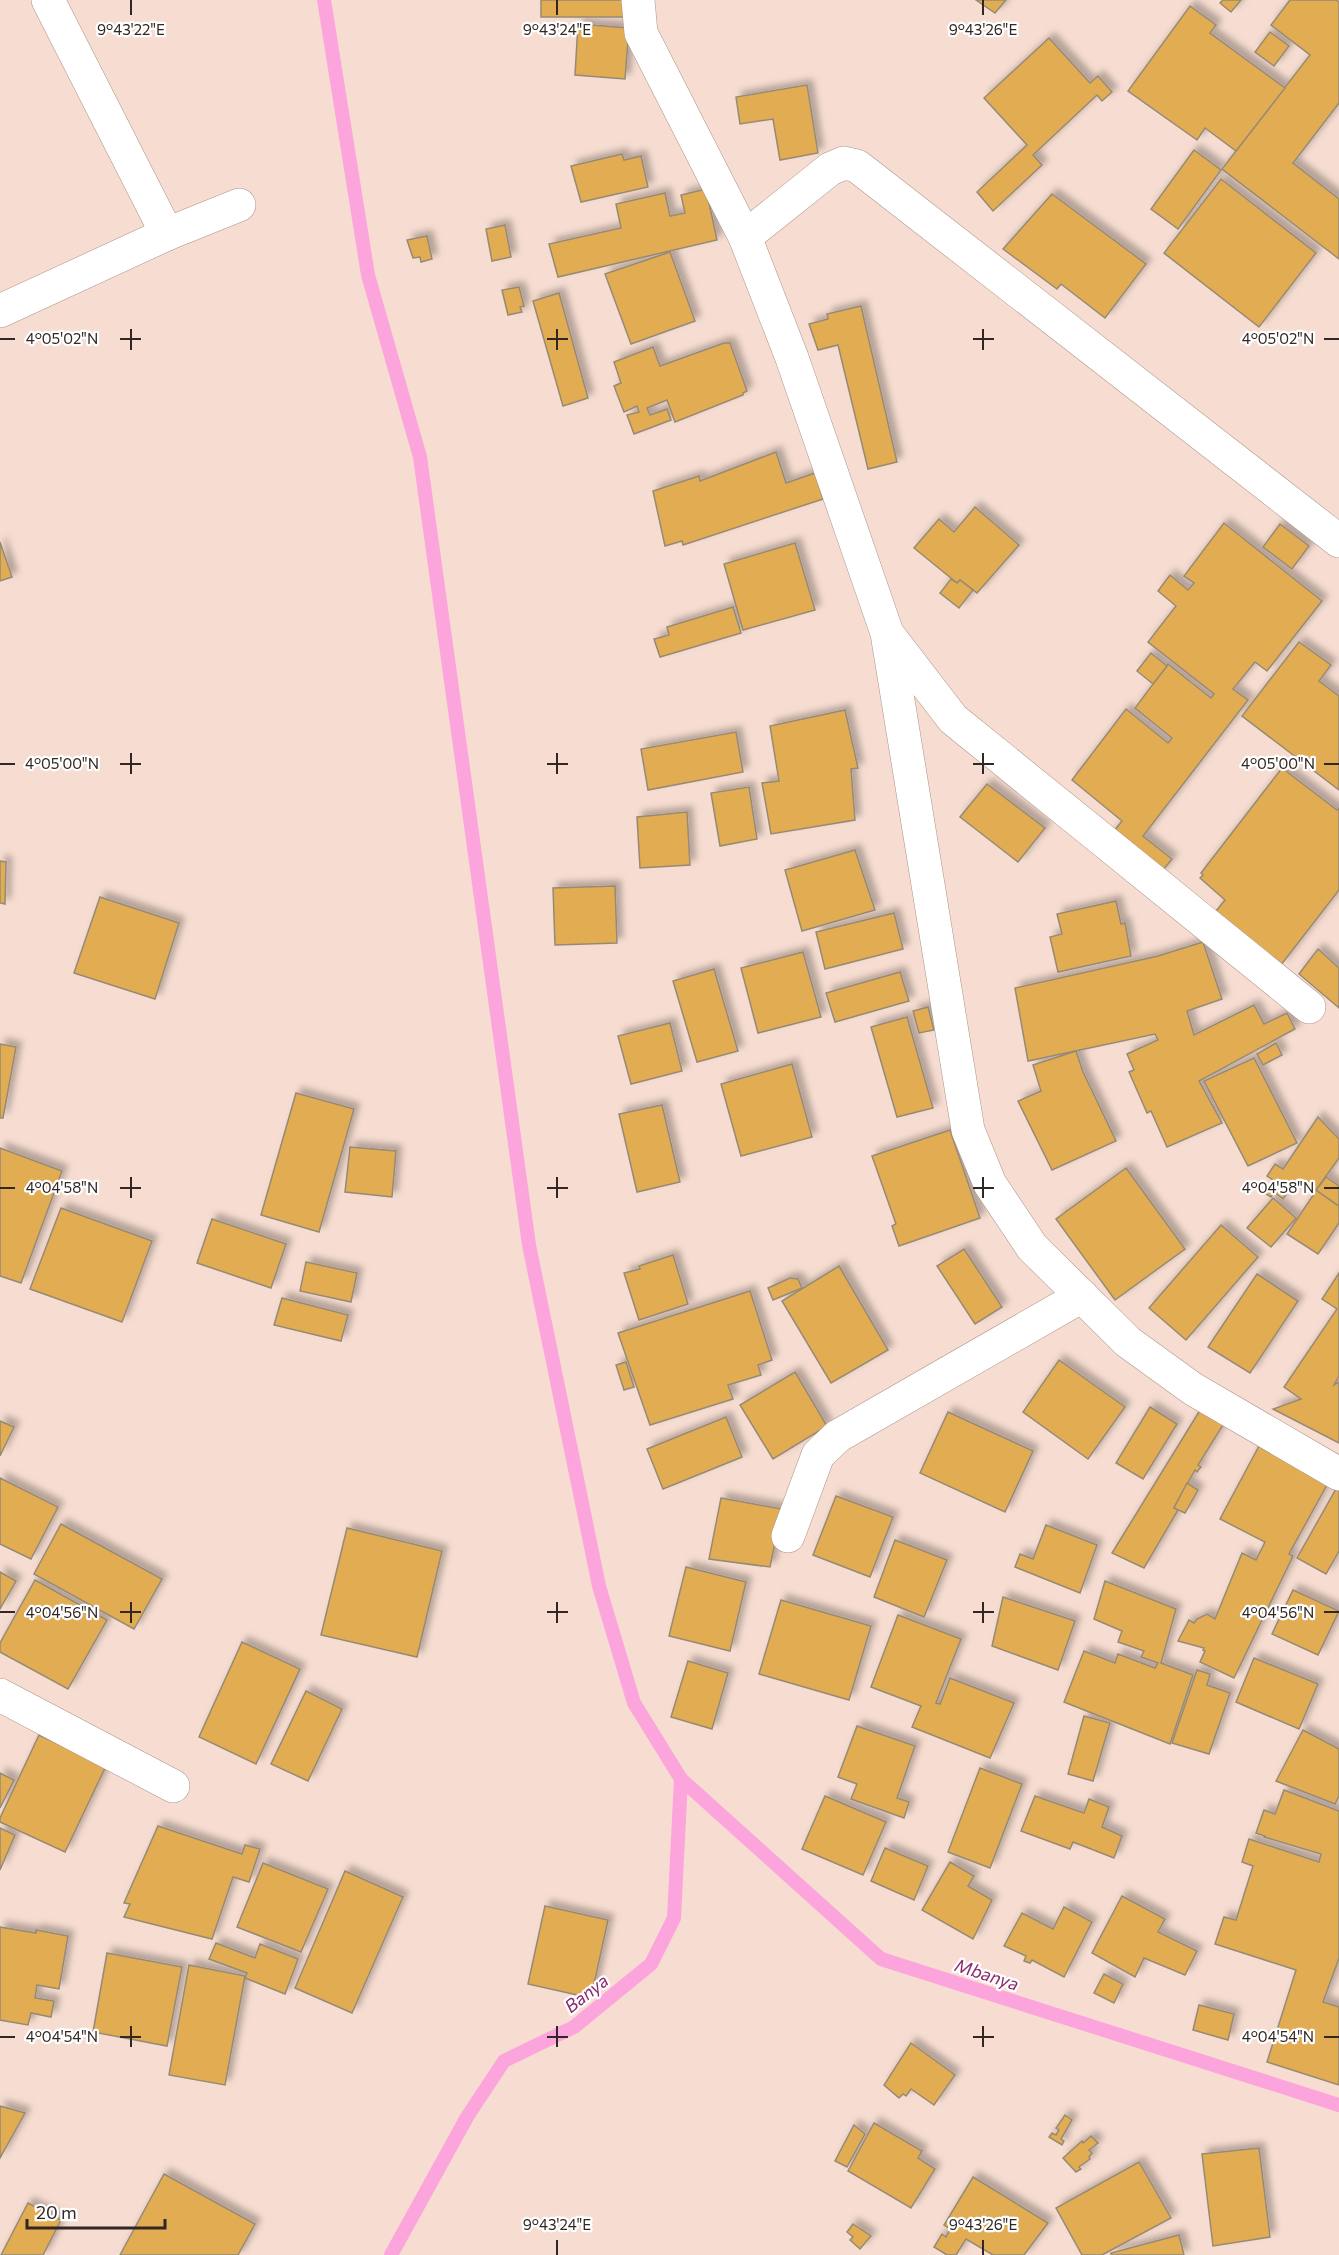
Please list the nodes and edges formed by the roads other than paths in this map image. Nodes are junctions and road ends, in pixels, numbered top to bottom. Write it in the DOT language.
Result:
graph roads {
  1 [pos="48,0"];
  2 [pos="638,0"];
  3 [pos="238,205"];
  4 [pos="167,234"];
  5 [pos="745,237"];
  6 [pos="0,312"];
  7 [pos="1339,541"];
  8 [pos="887,633"];
  9 [pos="1310,1008"];
  10 [pos="1082,1296"];
  11 [pos="1339,1474"];
  12 [pos="788,1536"];
  13 [pos="0,1695"];
  14 [pos="173,1786"];
  1 -- 4 [label="street"];
  2 -- 5 [label="street"];
  3 -- 4 [label="street"];
  4 -- 6 [label="street"];
  5 -- 7 [label="street"];
  5 -- 8 [label="street"];
  8 -- 9 [label="street"];
  8 -- 10 [label="street"];
  10 -- 11 [label="street"];
  10 -- 12 [label="street"];
  13 -- 14 [label="street"];
}
